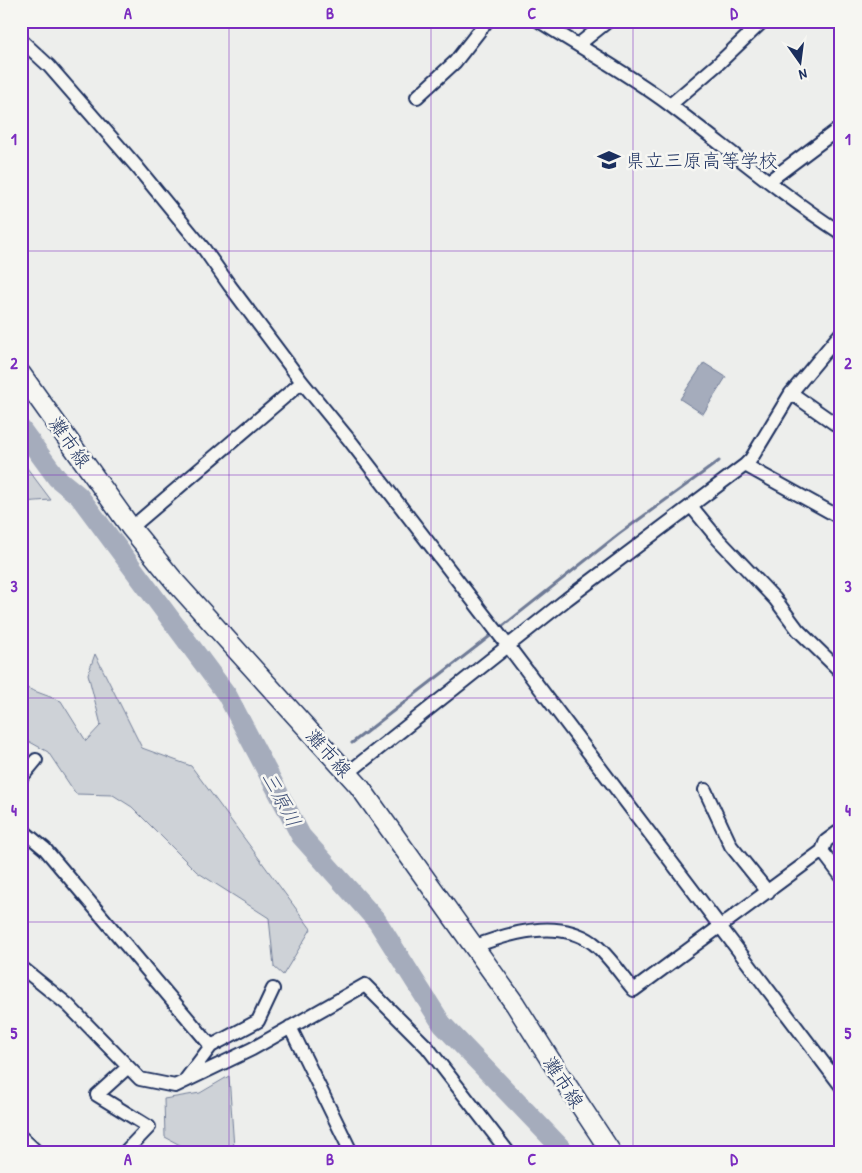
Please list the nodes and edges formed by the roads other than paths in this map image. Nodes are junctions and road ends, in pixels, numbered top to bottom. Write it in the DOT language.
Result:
graph roads {
  1 [pos="487,21"];
  2 [pos="539,21"];
  3 [pos="608,21"];
  4 [pos="763,21"];
  5 [pos="21,40"];
  6 [pos="578,46"];
  7 [pos="417,97"];
  8 [pos="670,105"];
  9 [pos="841,127"];
  10 [pos="770,181"];
  11 [pos="841,233"];
  12 [pos="841,333"];
  13 [pos="21,374"];
  14 [pos="302,382"];
  15 [pos="792,392"];
  16 [pos="841,428"];
  17 [pos="745,465"];
  18 [pos="690,506"];
  19 [pos="841,518"];
  20 [pos="131,528"];
  21 [pos="508,646"];
  22 [pos="841,672"];
  23 [pos="36,760"];
  24 [pos="348,773"];
  25 [pos="21,778"];
  26 [pos="705,790"];
  27 [pos="21,829"];
  28 [pos="841,830"];
  29 [pos="822,852"];
  30 [pos="841,876"];
  31 [pos="768,892"];
  32 [pos="720,926"];
  33 [pos="474,947"];
  34 [pos="21,967"];
  35 [pos="273,990"];
  36 [pos="290,1027"];
  37 [pos="211,1046"];
  38 [pos="128,1067"];
  39 [pos="185,1081"];
  40 [pos="841,1086"];
  41 [pos="21,1136"];
  42 [pos="37,1152"];
  43 [pos="125,1152"];
  44 [pos="351,1152"];
  45 [pos="508,1152"];
  46 [pos="611,1152"];
  1 -- 7 [label="street"];
  2 -- 6 [label="street"];
  3 -- 6 [label="street"];
  4 -- 8 [label="street"];
  5 -- 14 [label="street"];
  6 -- 8 [label="street"];
  8 -- 10 [label="street"];
  9 -- 10 [label="street"];
  10 -- 11 [label="street"];
  12 -- 15 [label="street"];
  13 -- 20 [label="main road, 灘市線"];
  14 -- 20 [label="street"];
  14 -- 21 [label="street"];
  15 -- 16 [label="street"];
  15 -- 17 [label="street"];
  17 -- 18 [label="street"];
  17 -- 19 [label="street"];
  18 -- 21 [label="street"];
  18 -- 22 [label="street"];
  20 -- 24 [label="main road, 灘市線"];
  21 -- 24 [label="street"];
  21 -- 32 [label="street"];
  23 -- 25 [label="street"];
  24 -- 33 [label="main road, 灘市線"];
  26 -- 31 [label="street"];
  27 -- 37 [label="street"];
  28 -- 29 [label="street"];
  29 -- 30 [label="street"];
  29 -- 31 [label="street"];
  31 -- 32 [label="street"];
  32 -- 33 [label="street"];
  32 -- 40 [label="street"];
  33 -- 46 [label="main road, 灘市線"];
  34 -- 38 [label="street"];
  35 -- 37 [label="street"];
  36 -- 39 [label="street"];
  36 -- 44 [label="street"];
  36 -- 45 [label="street"];
  37 -- 39 [label="street"];
  38 -- 39 [label="street"];
  38 -- 43 [label="street"];
  41 -- 42 [label="street"];
}
